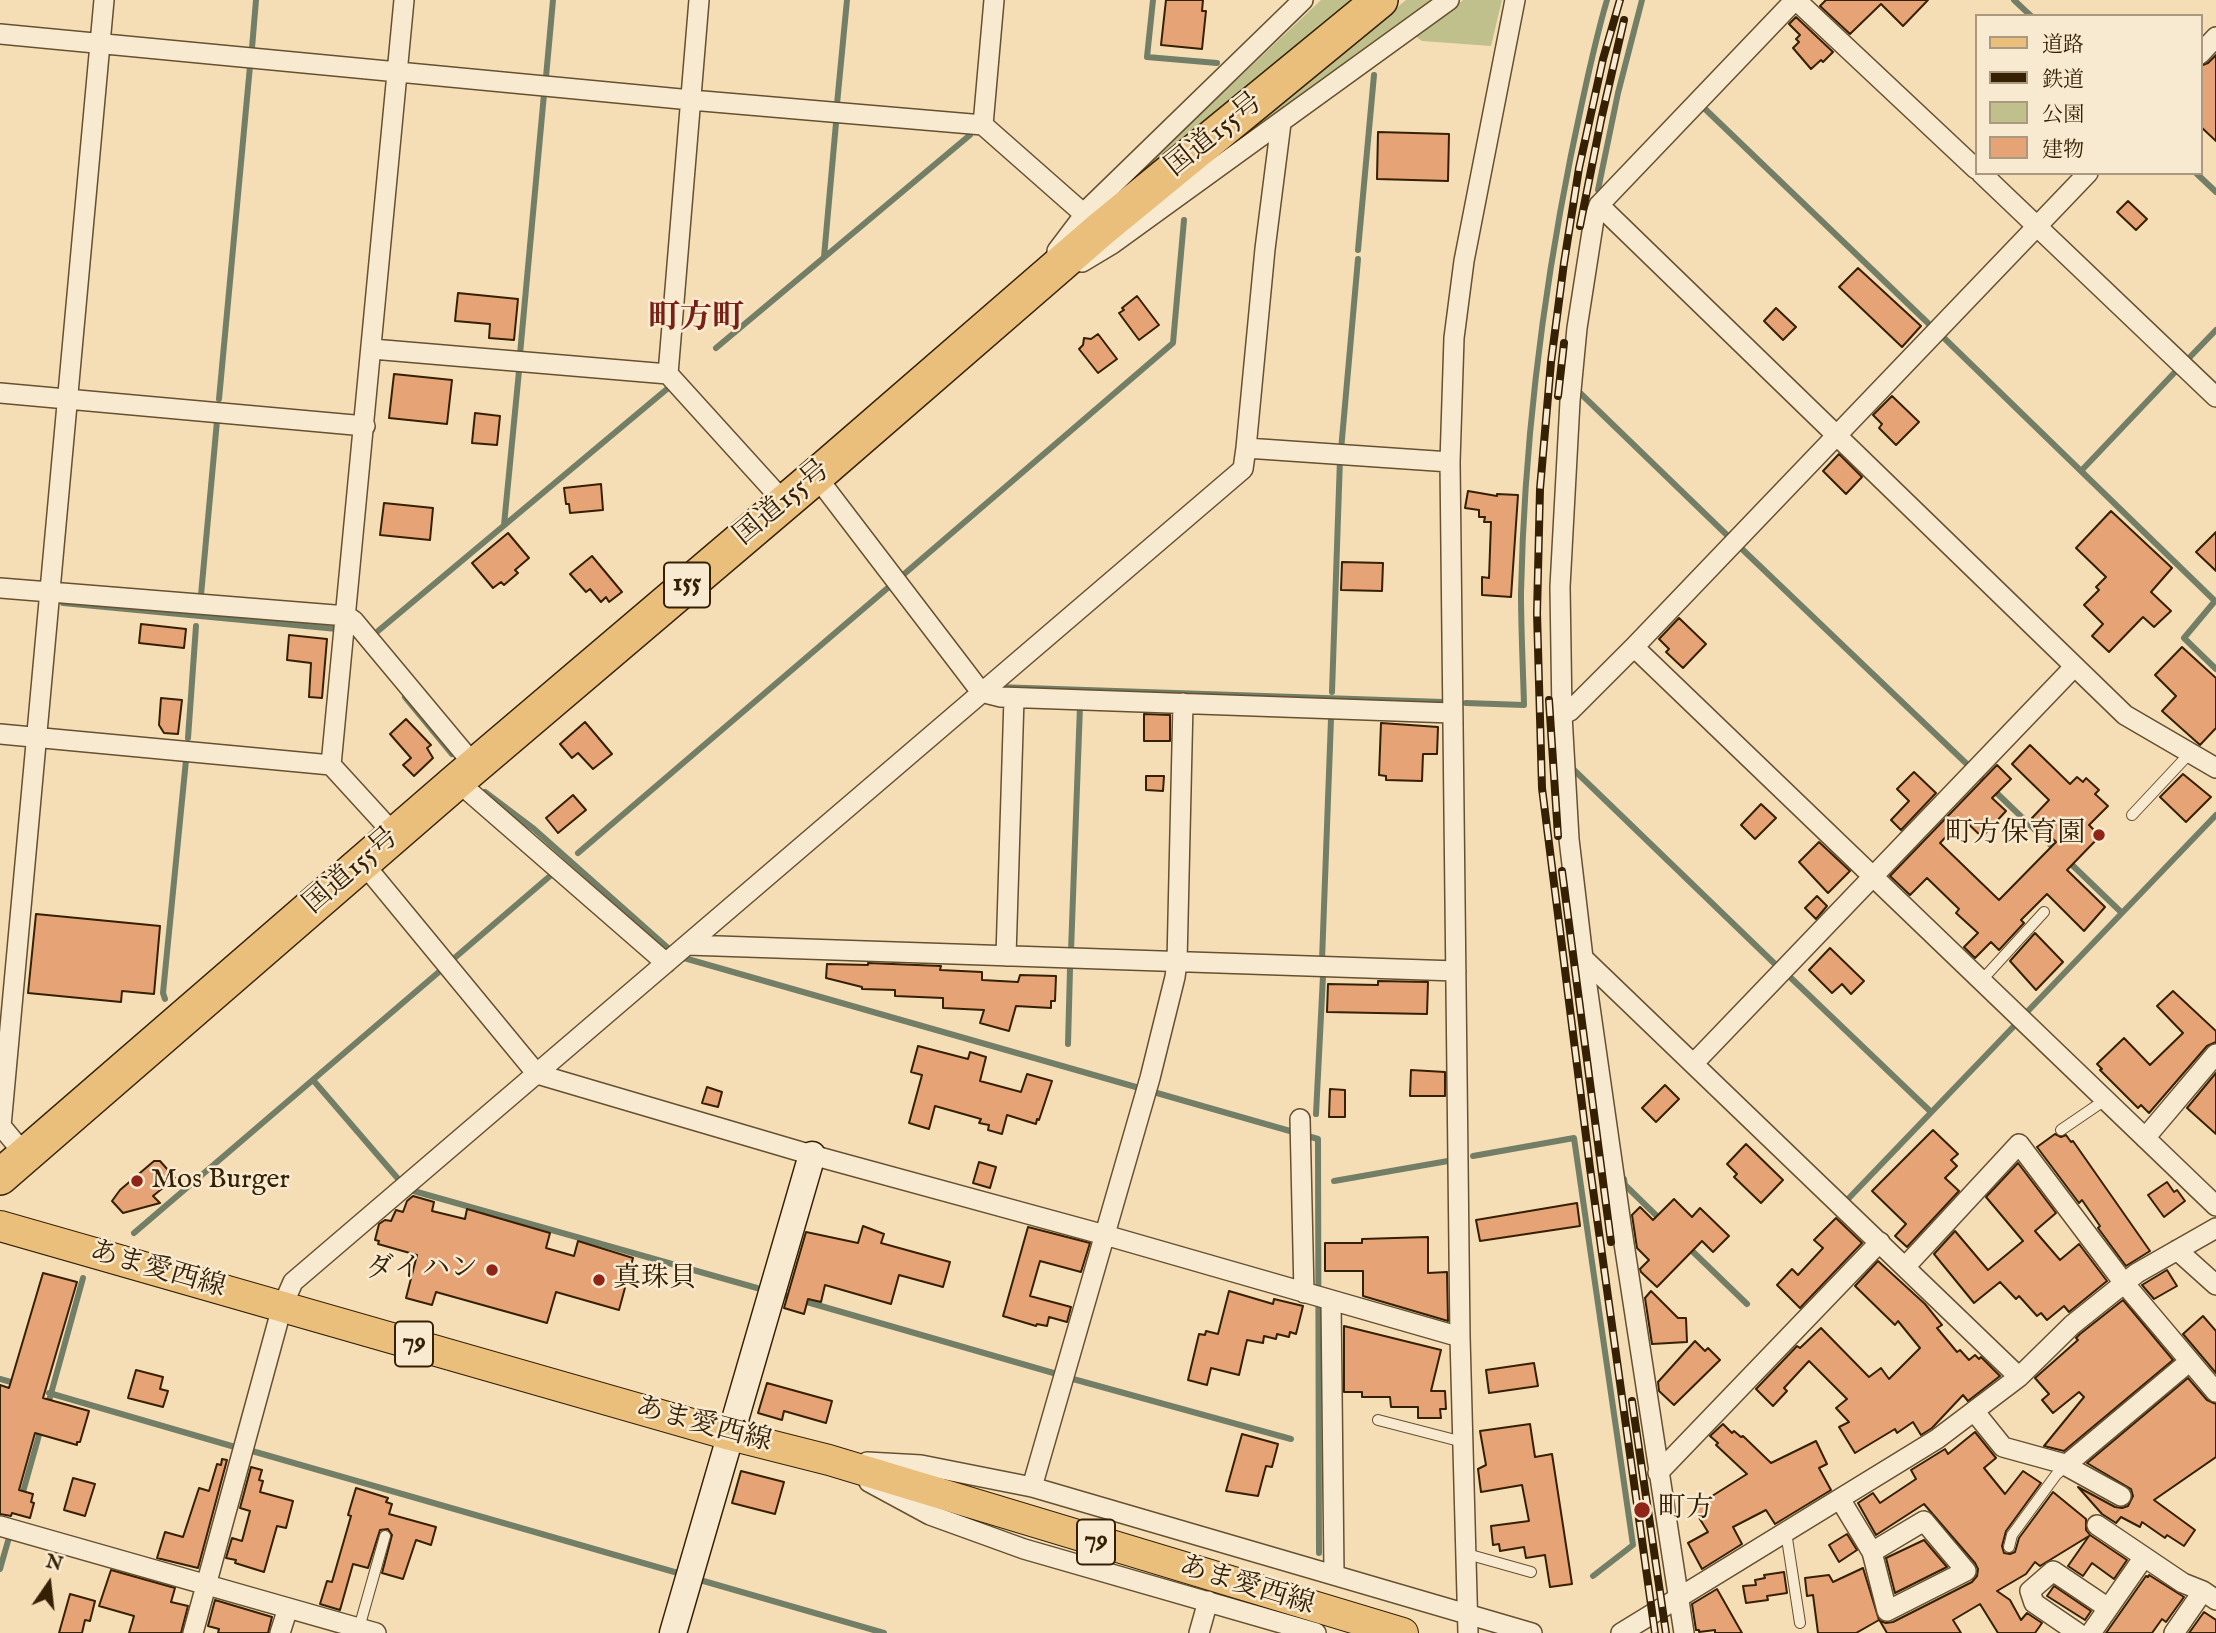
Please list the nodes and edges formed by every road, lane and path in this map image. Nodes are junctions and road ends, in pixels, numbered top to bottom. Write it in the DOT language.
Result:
graph roads {
  1 [pos="104,0"];
  2 [pos="404,0"];
  3 [pos="699,0"];
  4 [pos="994,0"];
  5 [pos="1380,0"];
  6 [pos="1449,0"];
  7 [pos="1515,0"];
  8 [pos="1795,0"];
  9 [pos="1298,3"];
  10 [pos="0,34"];
  11 [pos="2216,37"];
  12 [pos="100,45"];
  13 [pos="2202,52"];
  14 [pos="397,73"];
  15 [pos="691,100"];
  16 [pos="1281,123"];
  17 [pos="983,125"];
  18 [pos="1974,167"];
  19 [pos="1983,175"];
  20 [pos="2086,175"];
  21 [pos="1599,205"];
  22 [pos="1084,214"];
  23 [pos="2038,227"];
  24 [pos="1021,299"];
  25 [pos="372,349"];
  26 [pos="668,374"];
  27 [pos="0,393"];
  28 [pos="2216,397"];
  29 [pos="66,400"];
  30 [pos="365,425"];
  31 [pos="1836,438"];
  32 [pos="1246,448"];
  33 [pos="1450,462"];
  34 [pos="816,476"];
  35 [pos="785,503"];
  36 [pos="0,588"];
  37 [pos="50,593"];
  38 [pos="347,616"];
  39 [pos="1634,647"];
  40 [pos="2074,667"];
  41 [pos="981,692"];
  42 [pos="1014,698"];
  43 [pos="1184,703"];
  44 [pos="1452,713"];
  45 [pos="1562,715"];
  46 [pos="0,734"];
  47 [pos="37,737"];
  48 [pos="2190,753"];
  49 [pos="331,765"];
  50 [pos="2216,768"];
  51 [pos="466,773"];
  52 [pos="2132,815"];
  53 [pos="395,835"];
  54 [pos="363,863"];
  55 [pos="1873,877"];
  56 [pos="2044,912"];
  57 [pos="688,945"];
  58 [pos="1006,956"];
  59 [pos="1584,958"];
  60 [pos="668,962"];
  61 [pos="1177,962"];
  62 [pos="1456,971"];
  63 [pos="1981,981"];
  64 [pos="2216,1054"];
  65 [pos="1694,1063"];
  66 [pos="537,1074"];
  67 [pos="2105,1100"];
  68 [pos="1300,1130"];
  69 [pos="2061,1130"];
  70 [pos="2145,1138"];
  71 [pos="812,1155"];
  72 [pos="13,1166"];
  73 [pos="2216,1206"];
  74 [pos="0,1226"];
  75 [pos="2216,1228"];
  76 [pos="1105,1236"];
  77 [pos="1880,1242"];
  78 [pos="2177,1250"];
  79 [pos="1905,1267"];
  80 [pos="2124,1283"];
  81 [pos="2216,1285"];
  82 [pos="1317,1296"];
  83 [pos="282,1307"];
  84 [pos="1460,1337"];
  85 [pos="2190,1361"];
  86 [pos="2019,1377"];
  87 [pos="2216,1392"];
  88 [pos="1974,1411"];
  89 [pos="1378,1420"];
  90 [pos="730,1435"];
  91 [pos="1463,1442"];
  92 [pos="829,1460"];
  93 [pos="2066,1465"];
  94 [pos="1658,1473"];
  95 [pos="1032,1487"];
  96 [pos="2121,1496"];
  97 [pos="1840,1499"];
  98 [pos="2097,1525"];
  99 [pos="0,1526"];
  100 [pos="1786,1532"];
  101 [pos="385,1536"];
  102 [pos="2009,1547"];
  103 [pos="1872,1552"];
  104 [pos="1467,1554"];
  105 [pos="2144,1557"];
  106 [pos="1531,1572"];
  107 [pos="1334,1574"];
  108 [pos="207,1585"];
  109 [pos="2209,1596"];
  110 [pos="1677,1600"];
  111 [pos="1208,1601"];
  112 [pos="288,1608"];
  113 [pos="2108,1608"];
  114 [pos="1800,1623"];
  115 [pos="1468,1624"];
  116 [pos="367,1631"];
  117 [pos="193,1633"];
  118 [pos="280,1633"];
  119 [pos="673,1633"];
  120 [pos="1199,1633"];
  121 [pos="1316,1633"];
  122 [pos="1403,1633"];
  123 [pos="1532,1633"];
  124 [pos="1621,1633"];
  125 [pos="1684,1633"];
  126 [pos="2078,1633"];
  127 [pos="2091,1633"];
  128 [pos="2174,1633"];
  1 -- 12 [label="street"];
  2 -- 14 [label="street"];
  3 -- 15 [label="street"];
  4 -- 17 [label="street"];
  5 -- 24 [label="highway, 国道155号 / 155"];
  6 -- 16 [label="street"];
  7 -- 33 [label="street"];
  8 -- 18 [label="street"];
  8 -- 21 [label="street"];
  9 -- 22 [label="street"];
  10 -- 12 [label="street"];
  11 -- 13 [label="street"];
  12 -- 14 [label="street"];
  12 -- 29 [label="street"];
  14 -- 15 [label="street"];
  14 -- 25 [label="street"];
  15 -- 17 [label="street"];
  15 -- 26 [label="street"];
  16 -- 24 [label="street"];
  16 -- 32 [label="street"];
  17 -- 22 [label="street"];
  19 -- 23 [label="street"];
  20 -- 23 [label="street"];
  21 -- 31 [label="street"];
  21 -- 45 [label="street"];
  22 -- 24 [label="street"];
  23 -- 28 [label="street"];
  23 -- 31 [label="street"];
  24 -- 34 [label="highway, 国道155号 / 155"];
  25 -- 26 [label="street"];
  25 -- 30 [label="street"];
  26 -- 35 [label="street"];
  27 -- 29 [label="street"];
  29 -- 30 [label="street"];
  29 -- 37 [label="street"];
  30 -- 38 [label="street"];
  31 -- 39 [label="street"];
  31 -- 40 [label="street"];
  32 -- 33 [label="street"];
  32 -- 41 [label="street"];
  33 -- 44 [label="street"];
  34 -- 35 [label="highway, 国道155号 / 155"];
  34 -- 41 [label="street"];
  35 -- 51 [label="highway, 国道155号 / 155"];
  36 -- 37 [label="street"];
  37 -- 38 [label="street"];
  37 -- 47 [label="street"];
  38 -- 49 [label="street"];
  38 -- 51 [label="street"];
  39 -- 45 [label="street"];
  39 -- 55 [label="street"];
  40 -- 48 [label="street"];
  40 -- 55 [label="street"];
  41 -- 42 [label="street"];
  41 -- 57 [label="street"];
  42 -- 43 [label="street"];
  42 -- 58 [label="street"];
  43 -- 44 [label="street"];
  43 -- 61 [label="street"];
  44 -- 62 [label="street"];
  45 -- 59 [label="street"];
  46 -- 47 [label="street"];
  47 -- 49 [label="street"];
  47 -- 72 [label="street"];
  48 -- 50 [label="street"];
  48 -- 52 [label="lane"];
  49 -- 53 [label="street"];
  51 -- 53 [label="highway, 国道155号 / 155"];
  51 -- 60 [label="street"];
  53 -- 54 [label="highway, 国道155号 / 155"];
  54 -- 66 [label="street"];
  54 -- 72 [label="highway, 国道155号 / 155"];
  55 -- 63 [label="street"];
  55 -- 65 [label="street"];
  56 -- 63 [label="lane"];
  57 -- 58 [label="street"];
  57 -- 60 [label="street"];
  58 -- 61 [label="street"];
  59 -- 65 [label="street"];
  59 -- 94 [label="street"];
  60 -- 66 [label="street"];
  61 -- 62 [label="street"];
  61 -- 76 [label="street"];
  62 -- 84 [label="street"];
  63 -- 67 [label="street"];
  64 -- 70 [label="street"];
  65 -- 77 [label="street"];
  66 -- 71 [label="street"];
  66 -- 83 [label="street"];
  67 -- 69 [label="lane"];
  67 -- 70 [label="street"];
  68 -- 82 [label="street"];
  70 -- 73 [label="street"];
  71 -- 76 [label="street"];
  71 -- 90 [label="street"];
  74 -- 83 [label="main road, あま愛西線 / 79"];
  75 -- 78 [label="street"];
  76 -- 82 [label="street"];
  76 -- 95 [label="street"];
  77 -- 79 [label="street"];
  77 -- 94 [label="street"];
  78 -- 80 [label="street"];
  78 -- 81 [label="street"];
  79 -- 80 [label="street"];
  79 -- 86 [label="street"];
  80 -- 85 [label="street"];
  80 -- 86 [label="street"];
  82 -- 84 [label="street"];
  82 -- 107 [label="street"];
  83 -- 90 [label="main road, あま愛西線 / 79"];
  83 -- 108 [label="street"];
  84 -- 91 [label="street"];
  85 -- 87 [label="street"];
  85 -- 93 [label="street"];
  86 -- 88 [label="street"];
  88 -- 93 [label="street"];
  88 -- 97 [label="street"];
  89 -- 91 [label="lane"];
  90 -- 92 [label="main road, あま愛西線 / 79"];
  90 -- 119 [label="street"];
  91 -- 104 [label="street"];
  92 -- 95 [label="street"];
  92 -- 111 [label="street"];
  92 -- 122 [label="main road, あま愛西線 / 79"];
  93 -- 96 [label="street"];
  93 -- 102 [label="lane"];
  94 -- 110 [label="street"];
  95 -- 107 [label="street"];
  97 -- 100 [label="street"];
  97 -- 103 [label="street"];
  98 -- 105 [label="street"];
  99 -- 108 [label="street"];
  100 -- 110 [label="street"];
  100 -- 114 [label="lane"];
  101 -- 116 [label="lane"];
  103 -- 103 [label="street"];
  104 -- 106 [label="lane"];
  104 -- 115 [label="street"];
  105 -- 109 [label="street"];
  105 -- 113 [label="street"];
  107 -- 115 [label="street"];
  108 -- 112 [label="street"];
  108 -- 117 [label="street"];
  109 -- 128 [label="street"];
  110 -- 124 [label="street"];
  110 -- 125 [label="street"];
  111 -- 120 [label="street"];
  111 -- 121 [label="street"];
  112 -- 116 [label="street"];
  112 -- 118 [label="street"];
  113 -- 126 [label="street"];
  113 -- 127 [label="street"];
  115 -- 123 [label="street"];
}
